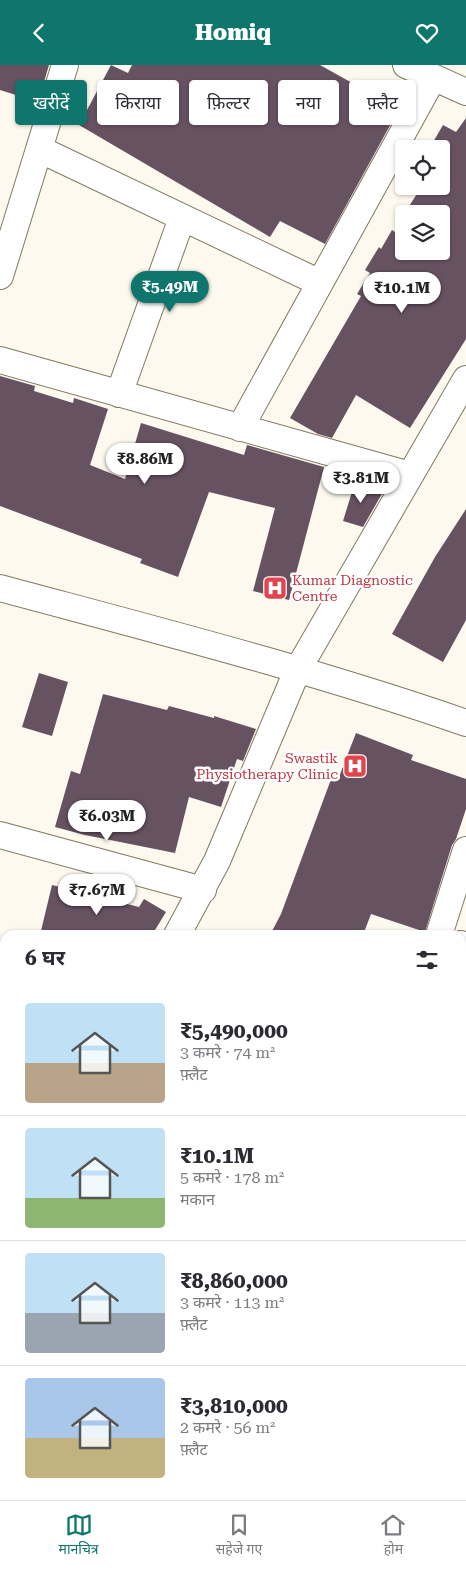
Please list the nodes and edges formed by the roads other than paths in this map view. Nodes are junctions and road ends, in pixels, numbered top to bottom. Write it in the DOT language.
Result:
graph roads {
  1 [pos="65,65"];
  2 [pos="406,65"];
  3 [pos="432,77"];
  4 [pos="466,92"];
  5 [pos="39,149"];
  6 [pos="182,218"];
  7 [pos="0,276"];
  8 [pos="320,283"];
  9 [pos="0,360"];
  10 [pos="466,379"];
  11 [pos="119,394"];
  12 [pos="240,428"];
  13 [pos="410,475"];
  14 [pos="0,588"];
  15 [pos="297,671"];
  16 [pos="466,723"];
  17 [pos="0,835"];
  18 [pos="466,850"];
  19 [pos="203,890"];
  20 [pos="180,930"];
  21 [pos="442,930"];
  1 -- 5 [label="street"];
  2 -- 3 [label="street"];
  3 -- 4 [label="street"];
  3 -- 8 [label="street"];
  5 -- 6 [label="street"];
  5 -- 7 [label="street"];
  6 -- 8 [label="street"];
  6 -- 11 [label="street"];
  8 -- 12 [label="street"];
  9 -- 11 [label="street"];
  10 -- 13 [label="street"];
  11 -- 12 [label="street"];
  12 -- 13 [label="street"];
  13 -- 15 [label="street"];
  14 -- 15 [label="street"];
  15 -- 16 [label="street"];
  15 -- 19 [label="street"];
  17 -- 19 [label="street"];
  18 -- 21 [label="street"];
  19 -- 20 [label="street"];
}
